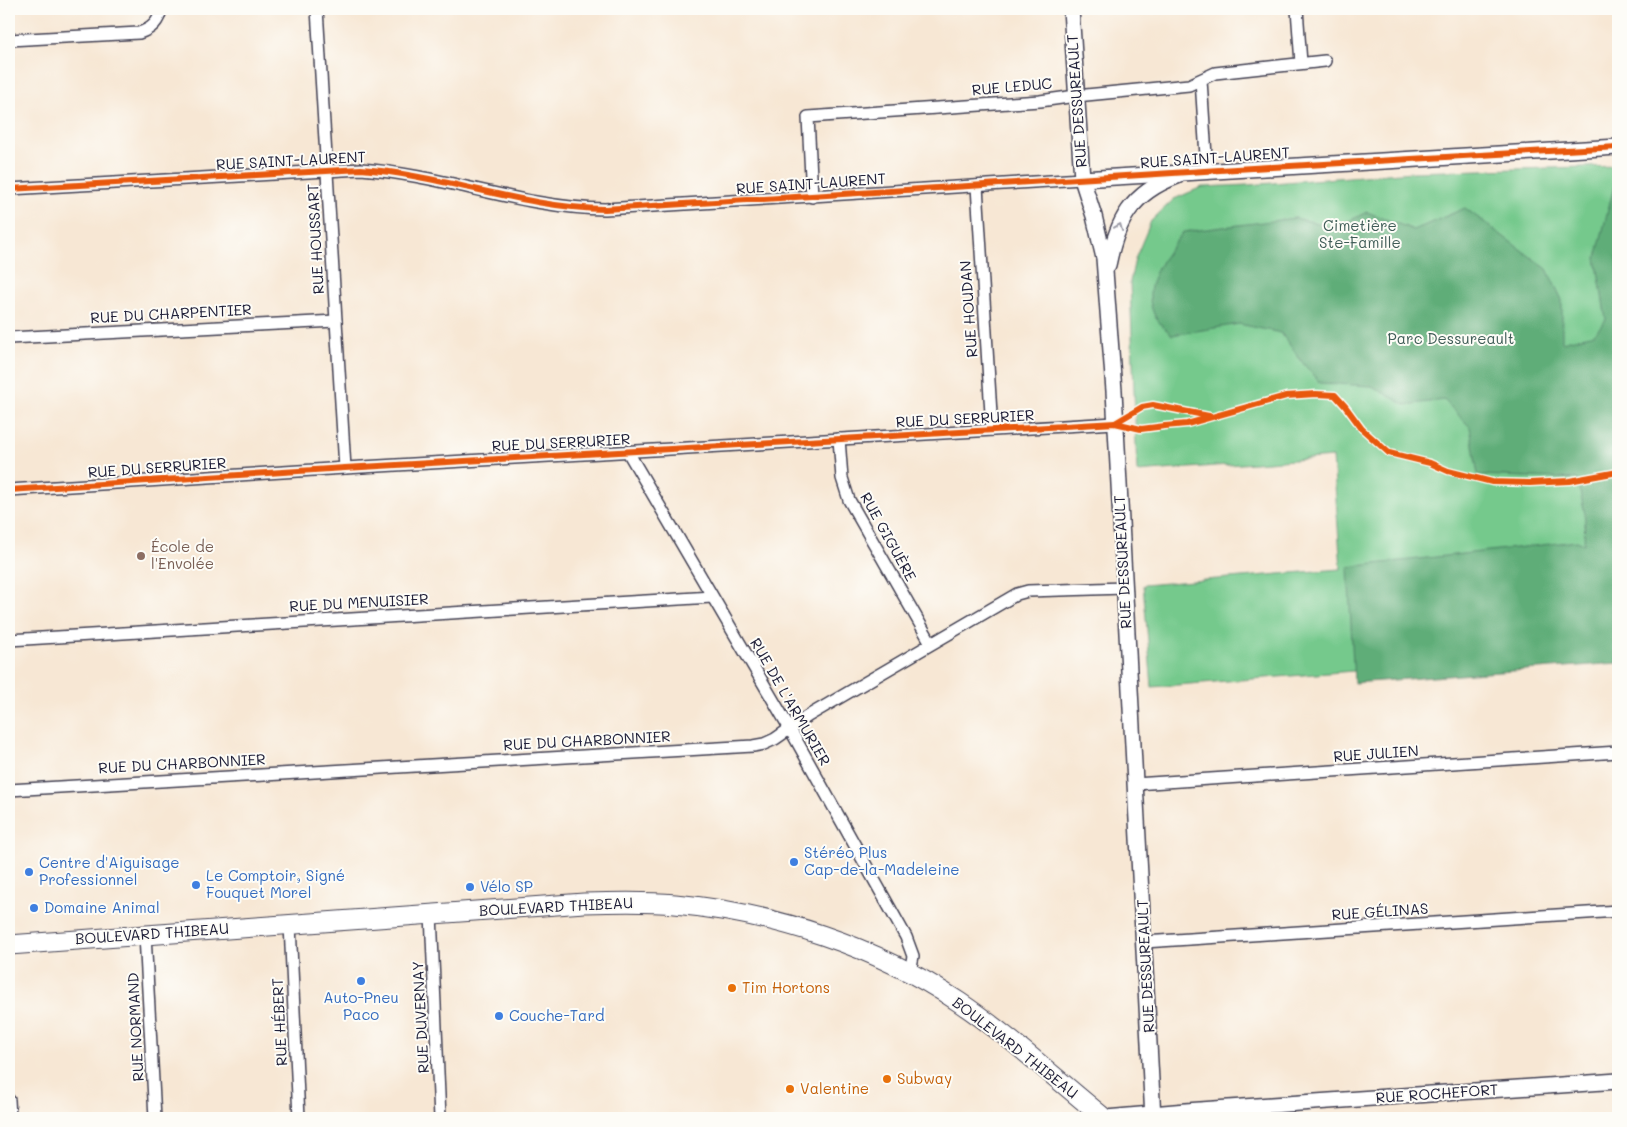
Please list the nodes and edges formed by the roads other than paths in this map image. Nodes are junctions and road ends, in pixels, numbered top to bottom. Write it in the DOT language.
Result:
graph roads {
  1 [pos="161,9"];
  2 [pos="317,9"];
  3 [pos="1071,9"];
  4 [pos="1297,9"];
  5 [pos="9,40"];
  6 [pos="1325,61"];
  7 [pos="1301,63"];
  8 [pos="1201,80"];
  9 [pos="1076,96"];
  10 [pos="1618,147"];
  11 [pos="327,170"];
  12 [pos="1207,171"];
  13 [pos="1190,172"];
  14 [pos="1082,179"];
  15 [pos="977,186"];
  16 [pos="9,189"];
  17 [pos="812,196"];
  18 [pos="1106,274"];
  19 [pos="336,320"];
  20 [pos="9,338"];
  21 [pos="1115,422"];
  22 [pos="992,430"];
  23 [pos="838,439"];
  24 [pos="628,452"];
  25 [pos="344,468"];
  26 [pos="9,490"];
  27 [pos="1125,588"];
  28 [pos="712,596"];
  29 [pos="9,640"];
  30 [pos="931,643"];
  31 [pos="790,729"];
  32 [pos="1618,752"];
  33 [pos="1135,784"];
  34 [pos="9,790"];
  35 [pos="1618,911"];
  36 [pos="431,914"];
  37 [pos="290,924"];
  38 [pos="145,934"];
  39 [pos="1144,942"];
  40 [pos="9,945"];
  41 [pos="910,972"];
  42 [pos="1618,1082"];
  43 [pos="9,1100"];
  44 [pos="1153,1116"];
  45 [pos="10,1118"];
  46 [pos="155,1118"];
  47 [pos="299,1118"];
  48 [pos="440,1118"];
  49 [pos="1105,1118"];
  1 -- 5 [label="street"];
  2 -- 11 [label="street, RUE HOUSSART"];
  3 -- 9 [label="street, RUE DESSUREAULT"];
  4 -- 7 [label="street"];
  6 -- 7 [label="street, RUE LEDUC"];
  7 -- 8 [label="street, RUE LEDUC"];
  8 -- 9 [label="street, RUE LEDUC"];
  8 -- 12 [label="street"];
  9 -- 14 [label="street, RUE DESSUREAULT"];
  9 -- 17 [label="street, RUE LEDUC"];
  10 -- 12 [label="street, RUE SAINT-LAURENT"];
  11 -- 16 [label="street, RUE SAINT-LAURENT"];
  11 -- 17 [label="street, RUE SAINT-LAURENT"];
  11 -- 19 [label="street, RUE HOUSSART"];
  12 -- 13 [label="street, RUE SAINT-LAURENT"];
  13 -- 14 [label="street, RUE SAINT-LAURENT"];
  18 -- 13 [label="street, one-way"];
  14 -- 15 [label="street, RUE SAINT-LAURENT"];
  14 -- 18 [label="street, RUE DESSUREAULT"];
  15 -- 17 [label="street, RUE SAINT-LAURENT"];
  15 -- 22 [label="street, RUE HOUDAN"];
  18 -- 21 [label="street, RUE DESSUREAULT"];
  19 -- 20 [label="street, RUE DU CHARPENTIER"];
  19 -- 25 [label="street, RUE HOUSSART"];
  21 -- 22 [label="street, RUE DU SERRURIER"];
  21 -- 27 [label="street, RUE DESSUREAULT"];
  22 -- 23 [label="street, RUE DU SERRURIER"];
  23 -- 24 [label="street, RUE DU SERRURIER"];
  23 -- 30 [label="street, RUE GIGUÈRE"];
  24 -- 25 [label="street, RUE DU SERRURIER"];
  24 -- 28 [label="street, RUE DE L'ARMURIER"];
  25 -- 26 [label="street, RUE DU SERRURIER"];
  27 -- 30 [label="street, RUE DU CHARBONNIER"];
  27 -- 33 [label="street, RUE DESSUREAULT"];
  28 -- 29 [label="street, RUE DU MENUISIER"];
  28 -- 31 [label="street, RUE DE L'ARMURIER"];
  30 -- 31 [label="street, RUE DU CHARBONNIER"];
  31 -- 34 [label="street, RUE DU CHARBONNIER"];
  31 -- 41 [label="street, RUE DE L'ARMURIER"];
  32 -- 33 [label="street, RUE JULIEN"];
  33 -- 39 [label="street, RUE DESSUREAULT"];
  35 -- 39 [label="street, RUE GÉLINAS"];
  36 -- 37 [label="main road, BOULEVARD THIBEAU"];
  36 -- 41 [label="main road, BOULEVARD THIBEAU"];
  36 -- 48 [label="street, RUE DUVERNAY"];
  37 -- 38 [label="main road, BOULEVARD THIBEAU"];
  37 -- 47 [label="street, RUE HÉBERT"];
  38 -- 40 [label="main road, BOULEVARD THIBEAU"];
  38 -- 46 [label="street, RUE NORMAND"];
  39 -- 44 [label="street, RUE DESSUREAULT"];
  41 -- 49 [label="main road, BOULEVARD THIBEAU"];
  42 -- 44 [label="street, RUE ROCHEFORT"];
  43 -- 45 [label="street"];
  44 -- 49 [label="street, RUE ROCHEFORT"];
}
